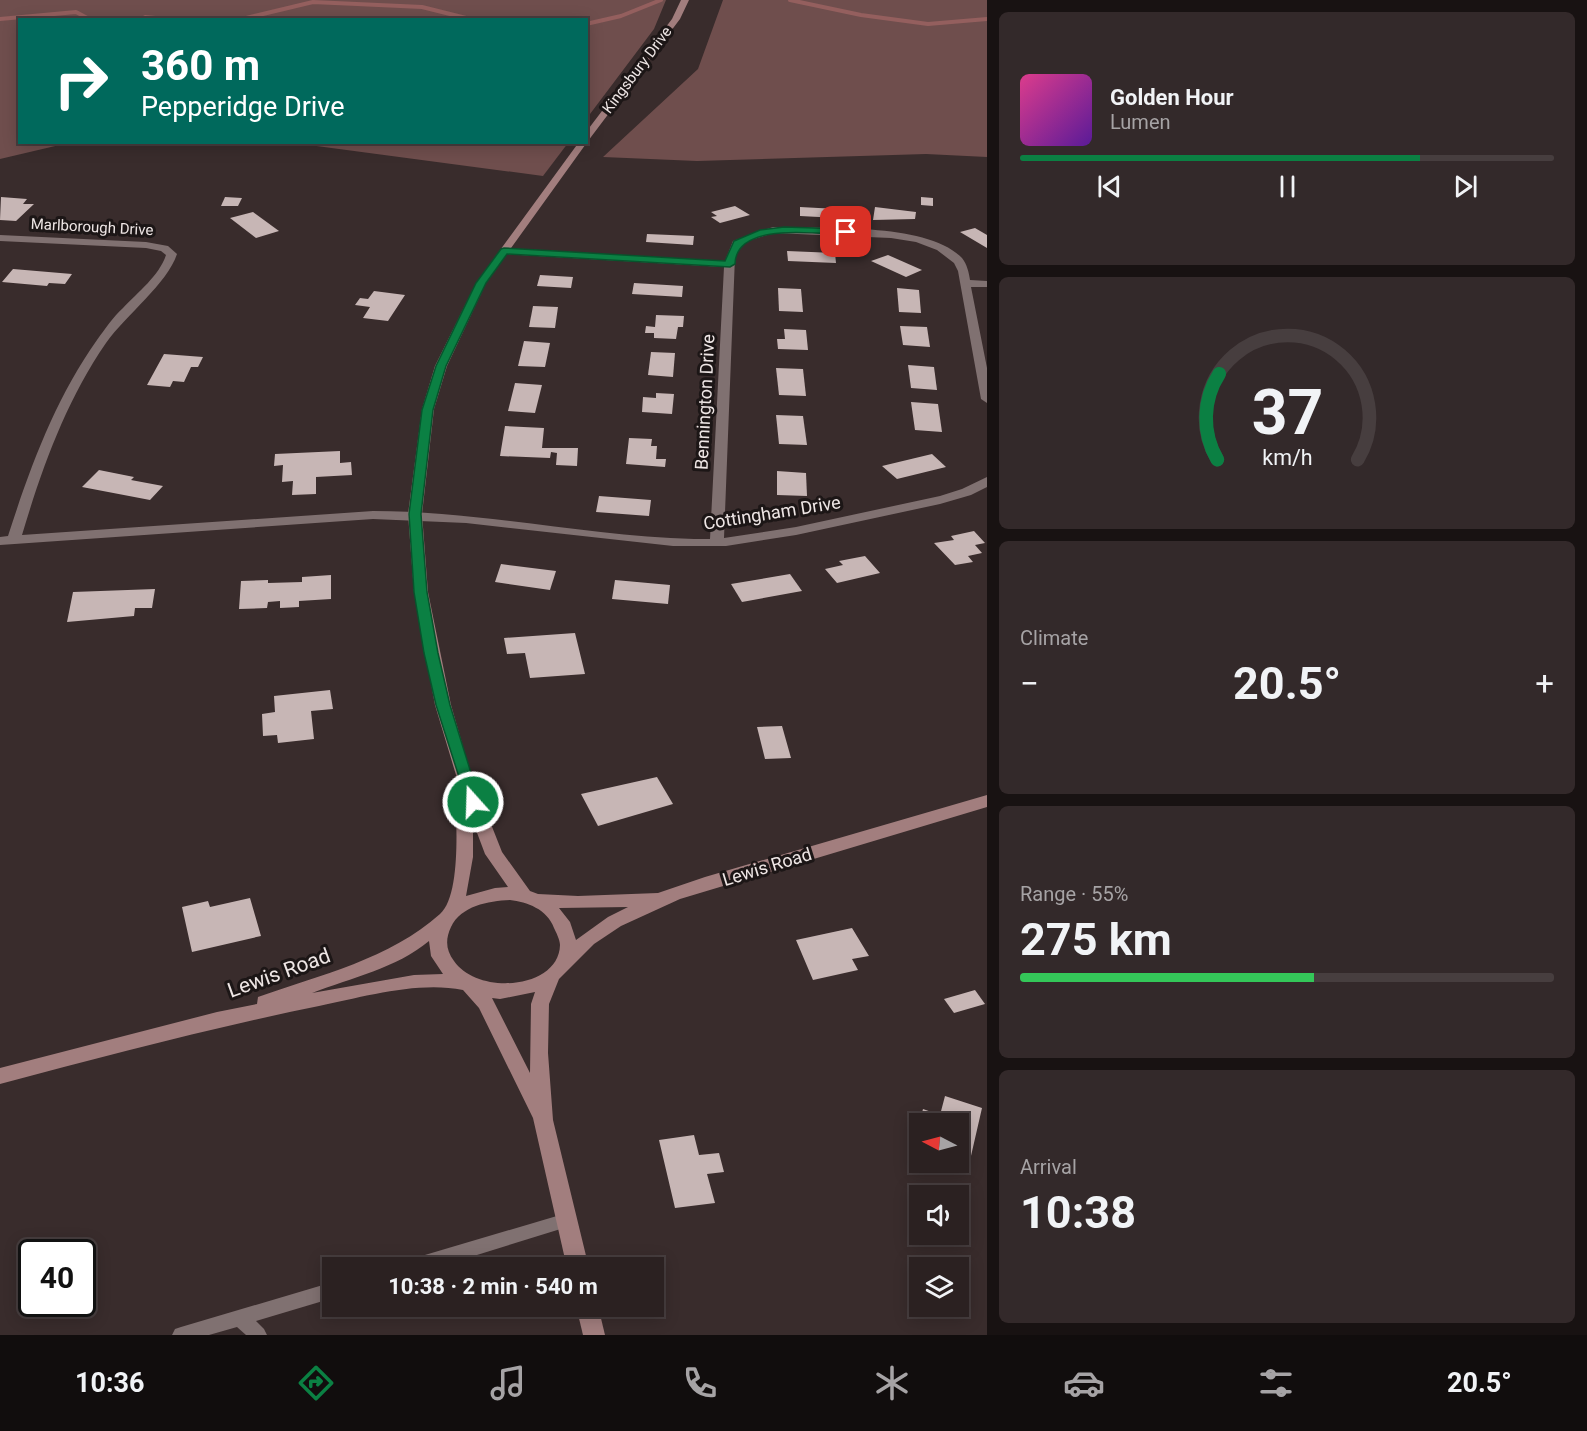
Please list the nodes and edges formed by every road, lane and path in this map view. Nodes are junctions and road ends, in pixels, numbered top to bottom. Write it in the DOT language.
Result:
graph roads {
  1 [pos="683,3"];
  2 [pos="588,136"];
  3 [pos="583,144"];
  4 [pos="0,238"];
  5 [pos="504,251"];
  6 [pos="730,264"];
  7 [pos="965,283"];
  8 [pos="987,284"];
  9 [pos="987,399"];
  10 [pos="987,481"];
  11 [pos="415,514"];
  12 [pos="7,540"];
  13 [pos="717,542"];
  14 [pos="462,771"];
  15 [pos="987,801"];
  16 [pos="528,898"];
  17 [pos="659,899"];
  18 [pos="450,914"];
  19 [pos="556,971"];
  20 [pos="469,985"];
  21 [pos="217,1019"];
  22 [pos="0,1076"];
  23 [pos="543,1120"];
  24 [pos="567,1220"];
  25 [pos="444,1257"];
  26 [pos="575,1257"];
  27 [pos="322,1293"];
  28 [pos="240,1317"];
  29 [pos="590,1317"];
  30 [pos="181,1335"];
  31 [pos="258,1335"];
  32 [pos="594,1335"];
  1 -- 2 [label="street, Kingsbury Drive"];
  3 -- 5 [label="street"];
  4 -- 12 [label="street, Marlborough Drive"];
  5 -- 6 [label="street"];
  5 -- 11 [label="street"];
  6 -- 7 [label="street"];
  6 -- 13 [label="street, Bennington Drive"];
  7 -- 8 [label="street"];
  7 -- 9 [label="street"];
  10 -- 13 [label="street, Cottingham Drive"];
  11 -- 12 [label="street, Marlborough Drive"];
  11 -- 13 [label="street, Cottingham Drive"];
  11 -- 14 [label="street"];
  14 -- 16 [label="street"];
  14 -- 18 [label="street"];
  15 -- 17 [label="street, Lewis Road"];
  16 -- 17 [label="street"];
  16 -- 18 [label="street"];
  16 -- 19 [label="street"];
  17 -- 19 [label="street, Lewis Road"];
  18 -- 20 [label="street"];
  18 -- 21 [label="street, Lewis Road"];
  19 -- 20 [label="street"];
  19 -- 23 [label="street"];
  20 -- 21 [label="street, Lewis Road"];
  20 -- 23 [label="street"];
  21 -- 22 [label="street, Lewis Road"];
  23 -- 24 [label="street"];
  24 -- 25 [label="lane"];
  24 -- 26 [label="street"];
  27 -- 28 [label="lane"];
  28 -- 30 [label="lane"];
  28 -- 31 [label="lane"];
  29 -- 32 [label="street"];
}
